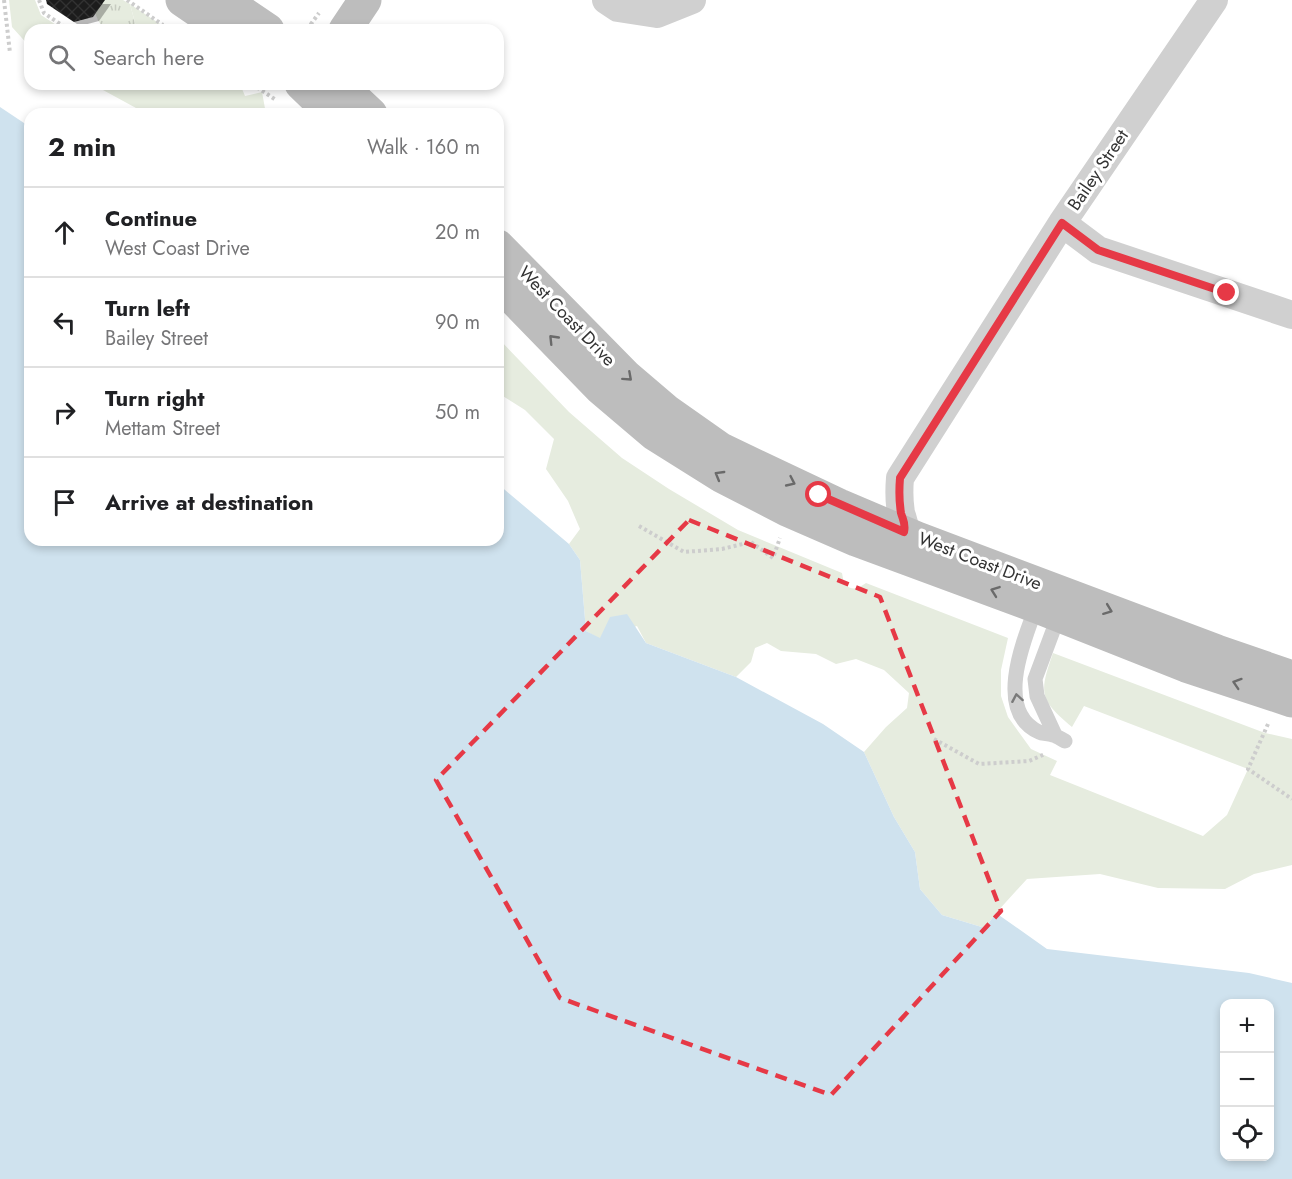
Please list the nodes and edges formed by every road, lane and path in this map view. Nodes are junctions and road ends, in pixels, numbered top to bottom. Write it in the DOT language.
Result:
graph roads {
  1 [pos="4,0"];
  2 [pos="39,0"];
  3 [pos="127,0"];
  4 [pos="182,0"];
  5 [pos="224,0"];
  6 [pos="365,0"];
  7 [pos="606,0"];
  8 [pos="692,0"];
  9 [pos="1214,0"];
  10 [pos="60,24"];
  11 [pos="162,24"];
  12 [pos="217,24"];
  13 [pos="259,24"];
  14 [pos="349,24"];
  15 [pos="10,53"];
  16 [pos="300,90"];
  17 [pos="345,90"];
  18 [pos="324,108"];
  19 [pos="365,108"];
  20 [pos="1062,223"];
  21 [pos="504,252"];
  22 [pos="504,289"];
  23 [pos="1292,315"];
  24 [pos="639,526"];
  25 [pos="904,532"];
  26 [pos="781,538"];
  27 [pos="1052,600"];
  28 [pos="1292,677"];
  29 [pos="1292,701"];
  30 [pos="1268,724"];
  31 [pos="1060,738"];
  32 [pos="934,739"];
  33 [pos="1292,799"];
  1 -- 15 [label="path"];
  2 -- 10 [label="path"];
  3 -- 11 [label="path"];
  4 -- 12 [label="main road"];
  5 -- 13 [label="main road"];
  6 -- 14 [label="main road"];
  7 -- 8 [label="street"];
  9 -- 20 [label="street, Bailey Street"];
  16 -- 18 [label="main road"];
  17 -- 19 [label="main road"];
  20 -- 23 [label="street"];
  20 -- 25 [label="street, Bailey Street"];
  21 -- 25 [label="main road, West Coast Drive, one-way"];
  27 -- 22 [label="main road, West Coast Drive, one-way"];
  24 -- 26 [label="path"];
  25 -- 27 [label="main road, West Coast Drive"];
  27 -- 28 [label="main road, West Coast Drive, one-way"];
  29 -- 27 [label="main road, West Coast Drive, one-way"];
  27 -- 31 [label="lane"];
  31 -- 27 [label="lane, one-way"];
  30 -- 33 [label="path"];
  31 -- 32 [label="path"];
}
